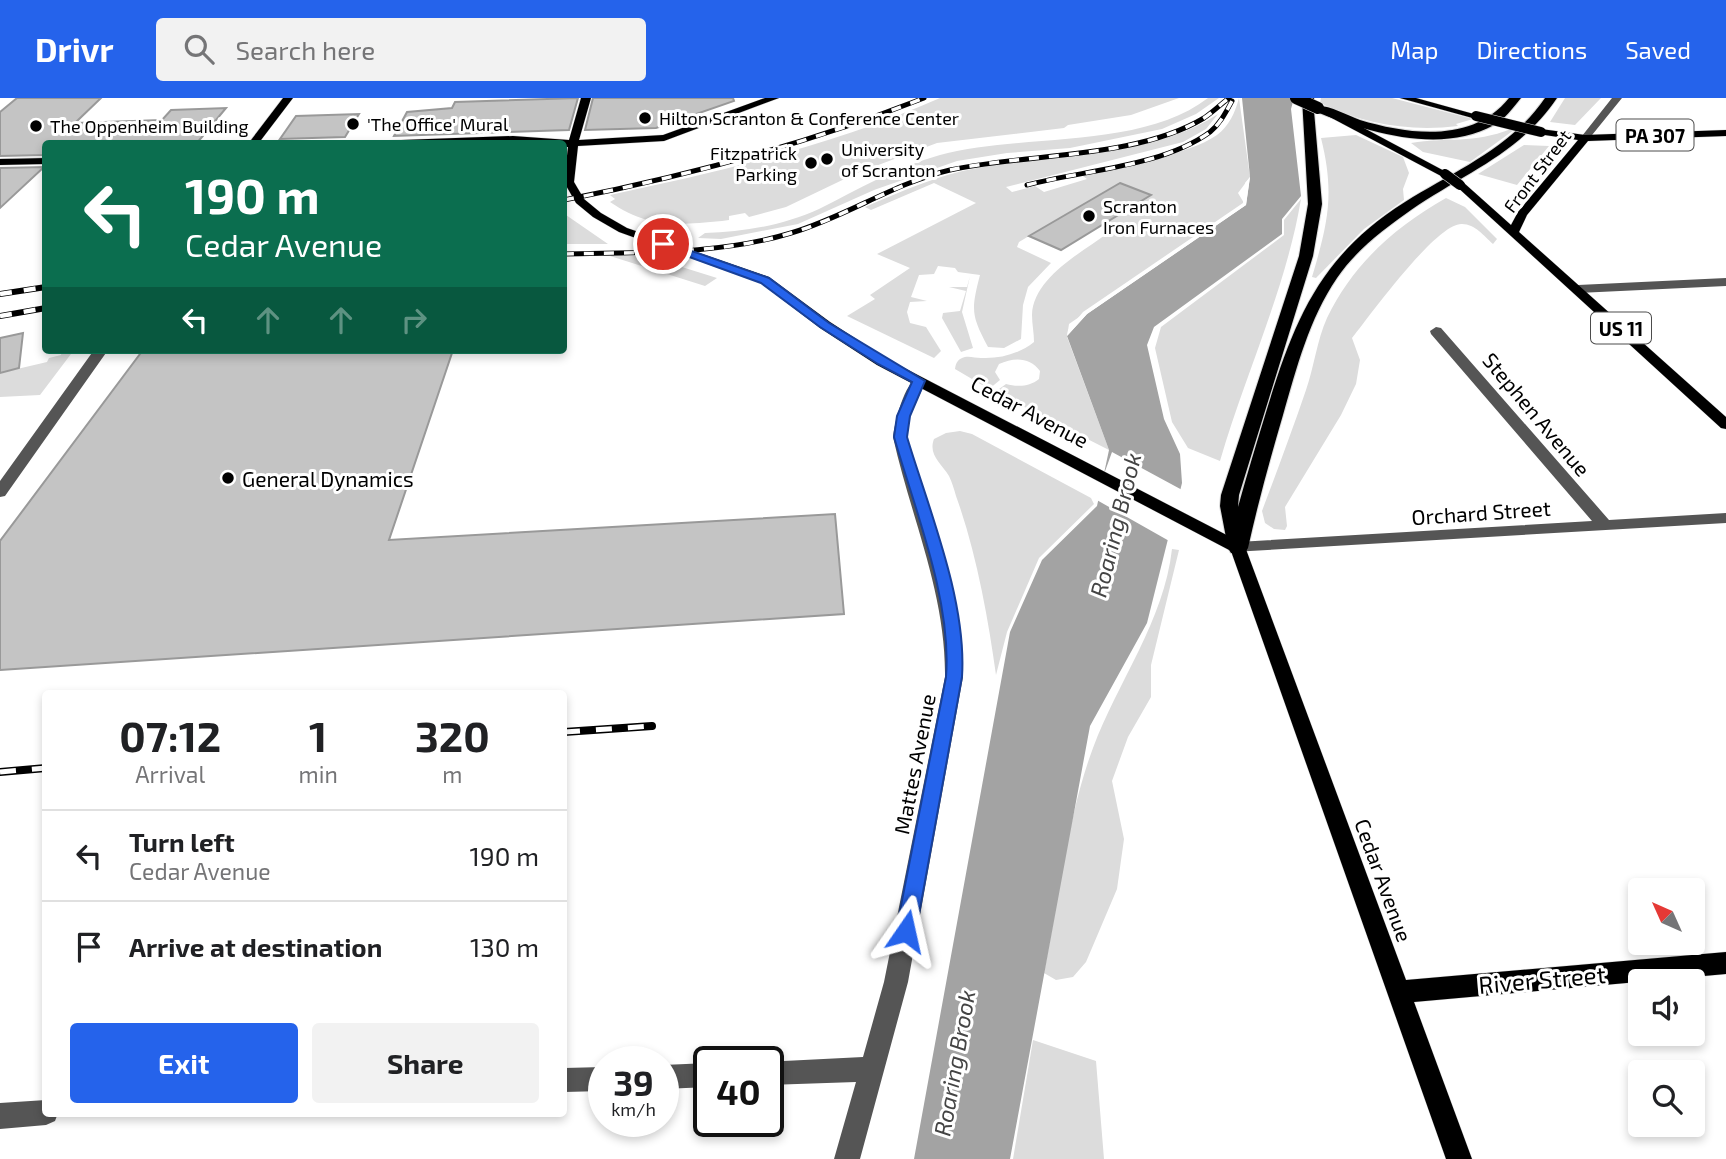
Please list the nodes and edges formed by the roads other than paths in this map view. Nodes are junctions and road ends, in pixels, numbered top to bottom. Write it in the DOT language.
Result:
graph roads {
  1 [pos="288,98"];
  2 [pos="586,98"];
  3 [pos="774,98"];
  4 [pos="1296,98"];
  5 [pos="1405,98"];
  6 [pos="1430,98"];
  7 [pos="1515,98"];
  8 [pos="1551,98"];
  9 [pos="1617,98"];
  10 [pos="1318,107"];
  11 [pos="1479,113"];
  12 [pos="1726,133"];
  13 [pos="1585,138"];
  14 [pos="256,140"];
  15 [pos="485,140"];
  16 [pos="524,140"];
  17 [pos="568,144"];
  18 [pos="42,160"];
  19 [pos="0,162"];
  20 [pos="1513,234"];
  21 [pos="1726,282"];
  22 [pos="1578,289"];
  23 [pos="1436,331"];
  24 [pos="98,354"];
  25 [pos="919,381"];
  26 [pos="1726,425"];
  27 [pos="0,492"];
  28 [pos="1726,518"];
  29 [pos="1605,526"];
  30 [pos="1238,548"];
  31 [pos="1726,963"];
  32 [pos="1399,992"];
  33 [pos="872,1069"];
  34 [pos="784,1072"];
  35 [pos="588,1079"];
  36 [pos="567,1080"];
  37 [pos="42,1112"];
  38 [pos="0,1116"];
  39 [pos="847,1159"];
  40 [pos="1459,1159"];
  1 -- 14 [label="main road"];
  2 -- 17 [label="main road, Cedar Avenue"];
  3 -- 17 [label="main road"];
  4 -- 10 [label="highway, US 11, bridge"];
  5 -- 11 [label="main road, PA 307"];
  6 -- 11 [label="main road"];
  7 -- 10 [label="highway"];
  8 -- 30 [label="highway"];
  9 -- 13 [label="street, Front Street"];
  10 -- 20 [label="main road, US 11, bridge"];
  10 -- 30 [label="highway"];
  11 -- 13 [label="main road, PA 307, bridge"];
  12 -- 13 [label="main road, PA 307"];
  13 -- 20 [label="main road, Front Street"];
  15 -- 16 [label="main road"];
  17 -- 25 [label="main road, Cedar Avenue"];
  18 -- 19 [label="main road"];
  20 -- 22 [label="main road, US 11"];
  21 -- 22 [label="street"];
  22 -- 26 [label="main road, US 11"];
  23 -- 29 [label="street, Stephen Avenue"];
  24 -- 27 [label="street"];
  25 -- 30 [label="main road, Cedar Avenue"];
  25 -- 33 [label="street, Mattes Avenue"];
  28 -- 29 [label="street, Orchard Street"];
  29 -- 30 [label="street, Orchard Street"];
  30 -- 32 [label="main road, Cedar Avenue"];
  31 -- 32 [label="main road, River Street"];
  32 -- 40 [label="main road, Cedar Avenue"];
  33 -- 34 [label="street"];
  33 -- 39 [label="street, Mattes Avenue"];
  35 -- 36 [label="street"];
  37 -- 38 [label="street"];
}
